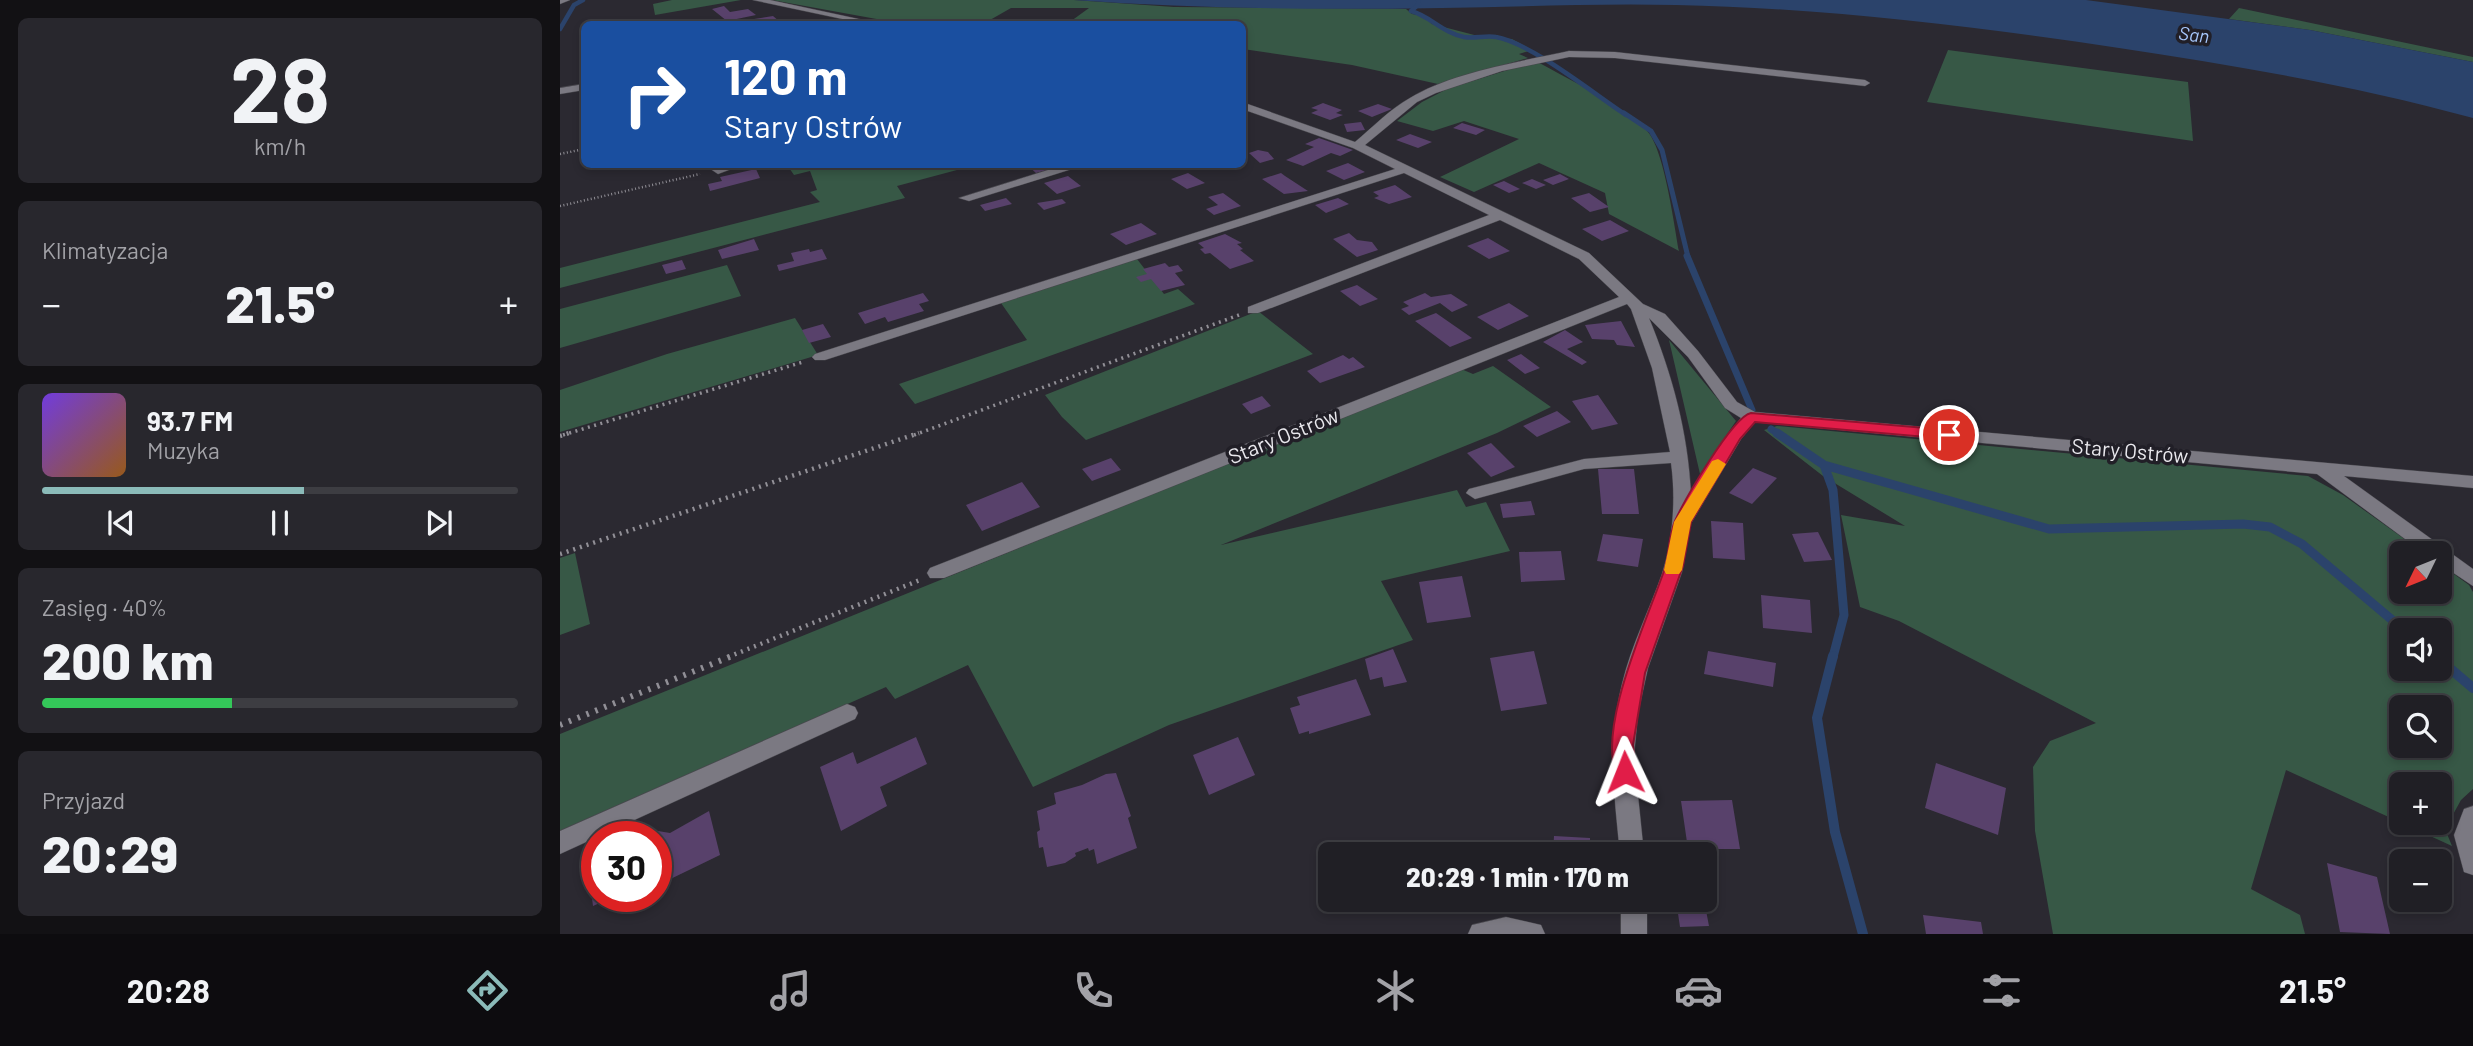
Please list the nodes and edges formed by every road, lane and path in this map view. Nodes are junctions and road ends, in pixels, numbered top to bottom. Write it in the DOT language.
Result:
graph roads {
  1 [pos="566,0"];
  2 [pos="757,0"];
  3 [pos="560,1"];
  4 [pos="862,21"];
  5 [pos="1865,83"];
  6 [pos="581,88"];
  7 [pos="560,91"];
  8 [pos="1246,107"];
  9 [pos="1263,113"];
  10 [pos="1246,118"];
  11 [pos="1357,146"];
  12 [pos="581,150"];
  13 [pos="560,154"];
  14 [pos="725,168"];
  15 [pos="1068,168"];
  16 [pos="1406,169"];
  17 [pos="718,170"];
  18 [pos="965,198"];
  19 [pos="560,206"];
  20 [pos="1501,215"];
  21 [pos="1634,302"];
  22 [pos="1253,310"];
  23 [pos="820,357"];
  24 [pos="1751,417"];
  25 [pos="560,436"];
  26 [pos="1678,457"];
  27 [pos="2320,467"];
  28 [pos="2473,482"];
  29 [pos="1475,493"];
  30 [pos="1683,522"];
  31 [pos="560,554"];
  32 [pos="937,573"];
  33 [pos="2473,579"];
  34 [pos="847,713"];
  35 [pos="560,724"];
  36 [pos="2473,816"];
  37 [pos="1631,842"];
  38 [pos="560,843"];
  39 [pos="2473,864"];
  40 [pos="1634,912"];
  41 [pos="1481,934"];
  42 [pos="1532,934"];
  43 [pos="1634,934"];
  1 -- 3 [label="street"];
  2 -- 4 [label="street"];
  5 -- 11 [label="street"];
  6 -- 7 [label="street"];
  8 -- 9 [label="street"];
  9 -- 10 [label="street"];
  9 -- 11 [label="street"];
  11 -- 16 [label="street"];
  12 -- 13 [label="path"];
  14 -- 17 [label="street"];
  15 -- 18 [label="street"];
  16 -- 20 [label="street"];
  16 -- 23 [label="street"];
  17 -- 19 [label="path"];
  20 -- 21 [label="street"];
  20 -- 22 [label="street"];
  21 -- 24 [label="street"];
  21 -- 26 [label="street"];
  21 -- 32 [label="street, Stary Ostrów"];
  22 -- 31 [label="path"];
  23 -- 25 [label="path"];
  24 -- 27 [label="street, Stary Ostrów"];
  24 -- 30 [label="street"];
  26 -- 29 [label="street"];
  26 -- 30 [label="street"];
  27 -- 28 [label="street, Stary Ostrów"];
  27 -- 33 [label="street"];
  30 -- 37 [label="street"];
  32 -- 35 [label="path"];
  34 -- 38 [label="street"];
  36 -- 39 [label="street"];
  40 -- 43 [label="street"];
  41 -- 42 [label="street"];
}
